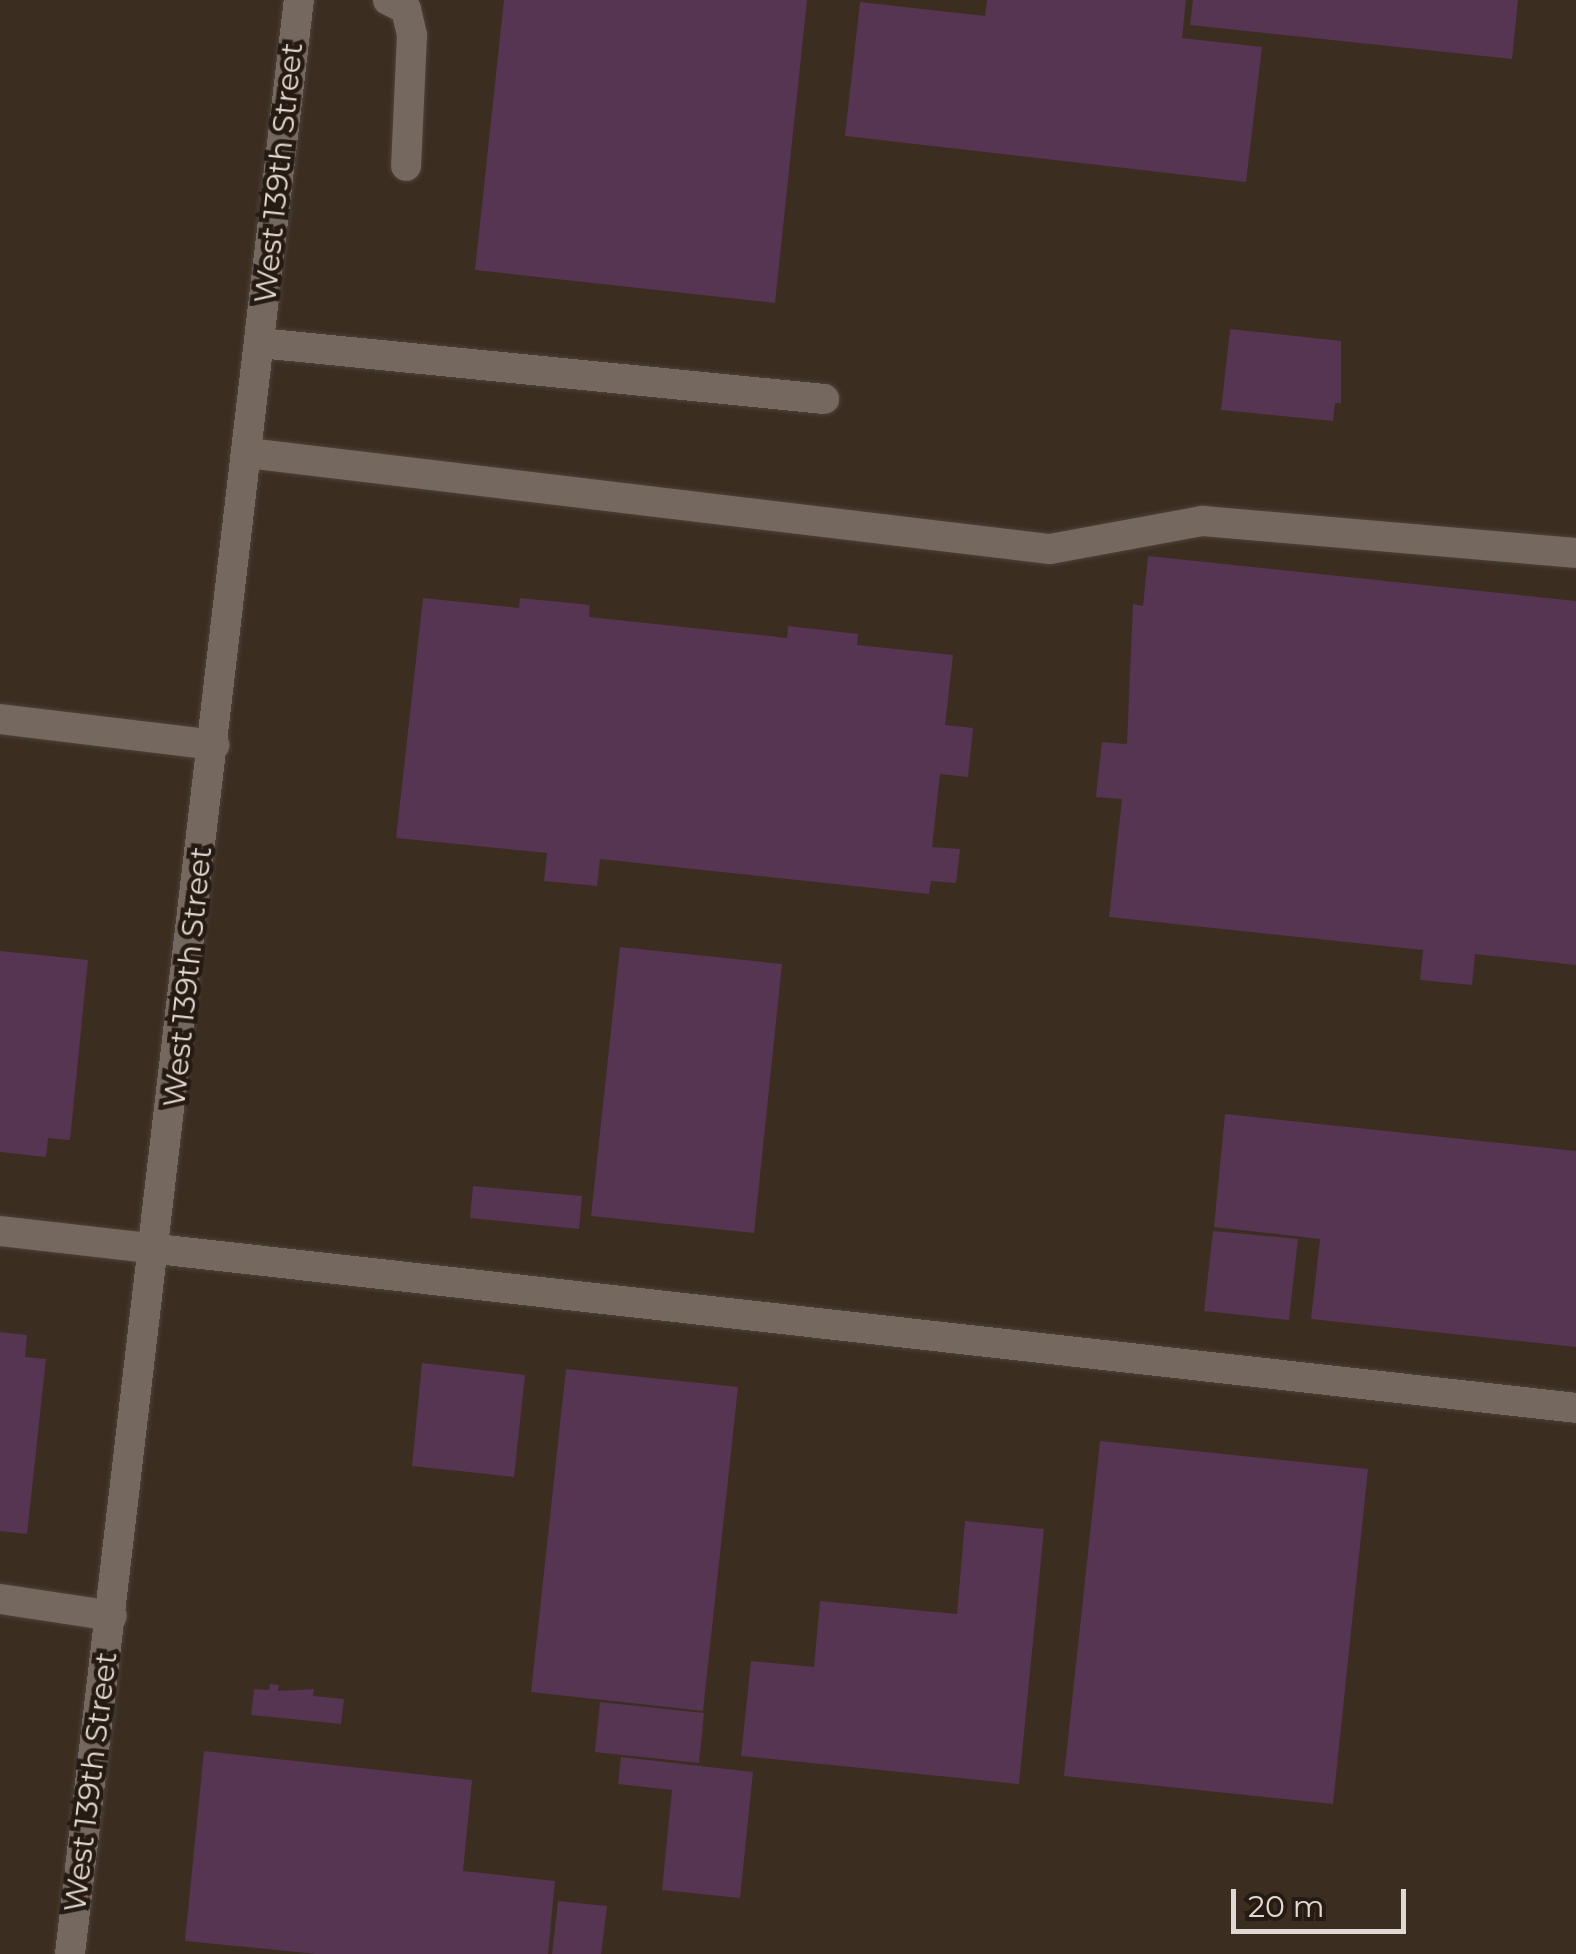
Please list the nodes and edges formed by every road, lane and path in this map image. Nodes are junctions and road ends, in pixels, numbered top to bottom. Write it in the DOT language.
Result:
graph roads {
  1 [pos="299,0"];
  2 [pos="388,0"];
  3 [pos="406,166"];
  4 [pos="260,343"];
  5 [pos="824,399"];
  6 [pos="248,454"];
  7 [pos="1576,553"];
  8 [pos="0,718"];
  9 [pos="214,745"];
  10 [pos="0,1231"];
  11 [pos="157,1249"];
  12 [pos="1576,1408"];
  13 [pos="0,1599"];
  14 [pos="112,1616"];
  15 [pos="70,1954"];
  1 -- 4 [label="street, West 139th Street"];
  2 -- 3 [label="street"];
  4 -- 5 [label="street"];
  4 -- 6 [label="street, West 139th Street"];
  6 -- 7 [label="street"];
  6 -- 9 [label="street, West 139th Street"];
  8 -- 9 [label="street"];
  9 -- 11 [label="street, West 139th Street"];
  10 -- 11 [label="street"];
  11 -- 12 [label="street"];
  11 -- 14 [label="street, West 139th Street"];
  13 -- 14 [label="street"];
  14 -- 15 [label="street, West 139th Street"];
}
